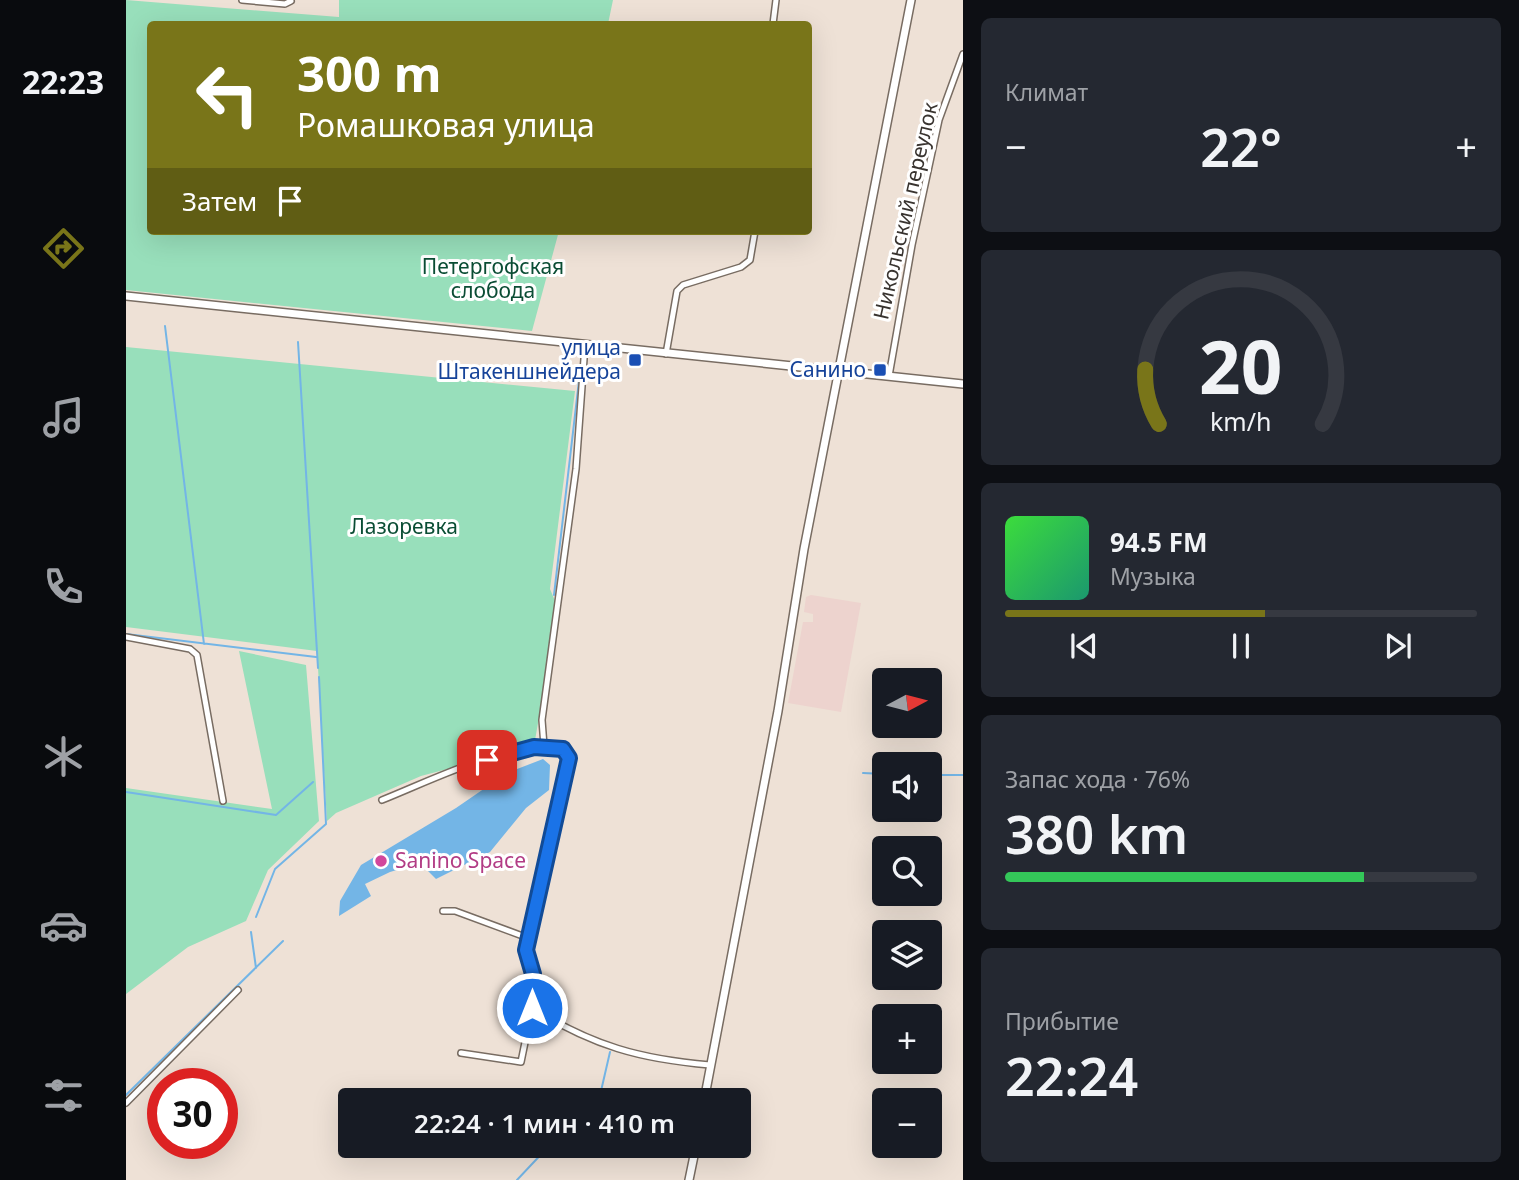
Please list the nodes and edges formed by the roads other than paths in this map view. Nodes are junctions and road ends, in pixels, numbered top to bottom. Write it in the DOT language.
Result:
graph roads {
  1 [pos="242,0"];
  2 [pos="775,0"];
  3 [pos="911,0"];
  4 [pos="291,1"];
  5 [pos="773,21"];
  6 [pos="962,54"];
  7 [pos="754,235"];
  8 [pos="126,296"];
  9 [pos="585,345"];
  10 [pos="666,354"];
  11 [pos="839,371"];
  12 [pos="889,376"];
  13 [pos="962,384"];
  14 [pos="127,637"];
  15 [pos="544,746"];
  16 [pos="382,800"];
  17 [pos="223,801"];
  18 [pos="443,911"];
  19 [pos="528,938"];
  20 [pos="238,990"];
  21 [pos="532,1008"];
  22 [pos="461,1053"];
  23 [pos="710,1065"];
  24 [pos="706,1088"];
  25 [pos="126,1103"];
  26 [pos="694,1158"];
  27 [pos="690,1180"];
  1 -- 4 [label="street"];
  2 -- 5 [label="street"];
  3 -- 11 [label="street"];
  6 -- 12 [label="street, Никольский переулок"];
  7 -- 10 [label="street"];
  8 -- 9 [label="street"];
  9 -- 10 [label="street"];
  9 -- 15 [label="street"];
  10 -- 11 [label="street"];
  11 -- 12 [label="street"];
  11 -- 23 [label="street"];
  12 -- 13 [label="street"];
  14 -- 17 [label="street"];
  15 -- 16 [label="street"];
  15 -- 19 [label="street"];
  18 -- 19 [label="street"];
  19 -- 21 [label="street"];
  20 -- 25 [label="street"];
  21 -- 22 [label="street"];
  21 -- 23 [label="street"];
  23 -- 24 [label="street"];
  26 -- 27 [label="street"];
}
